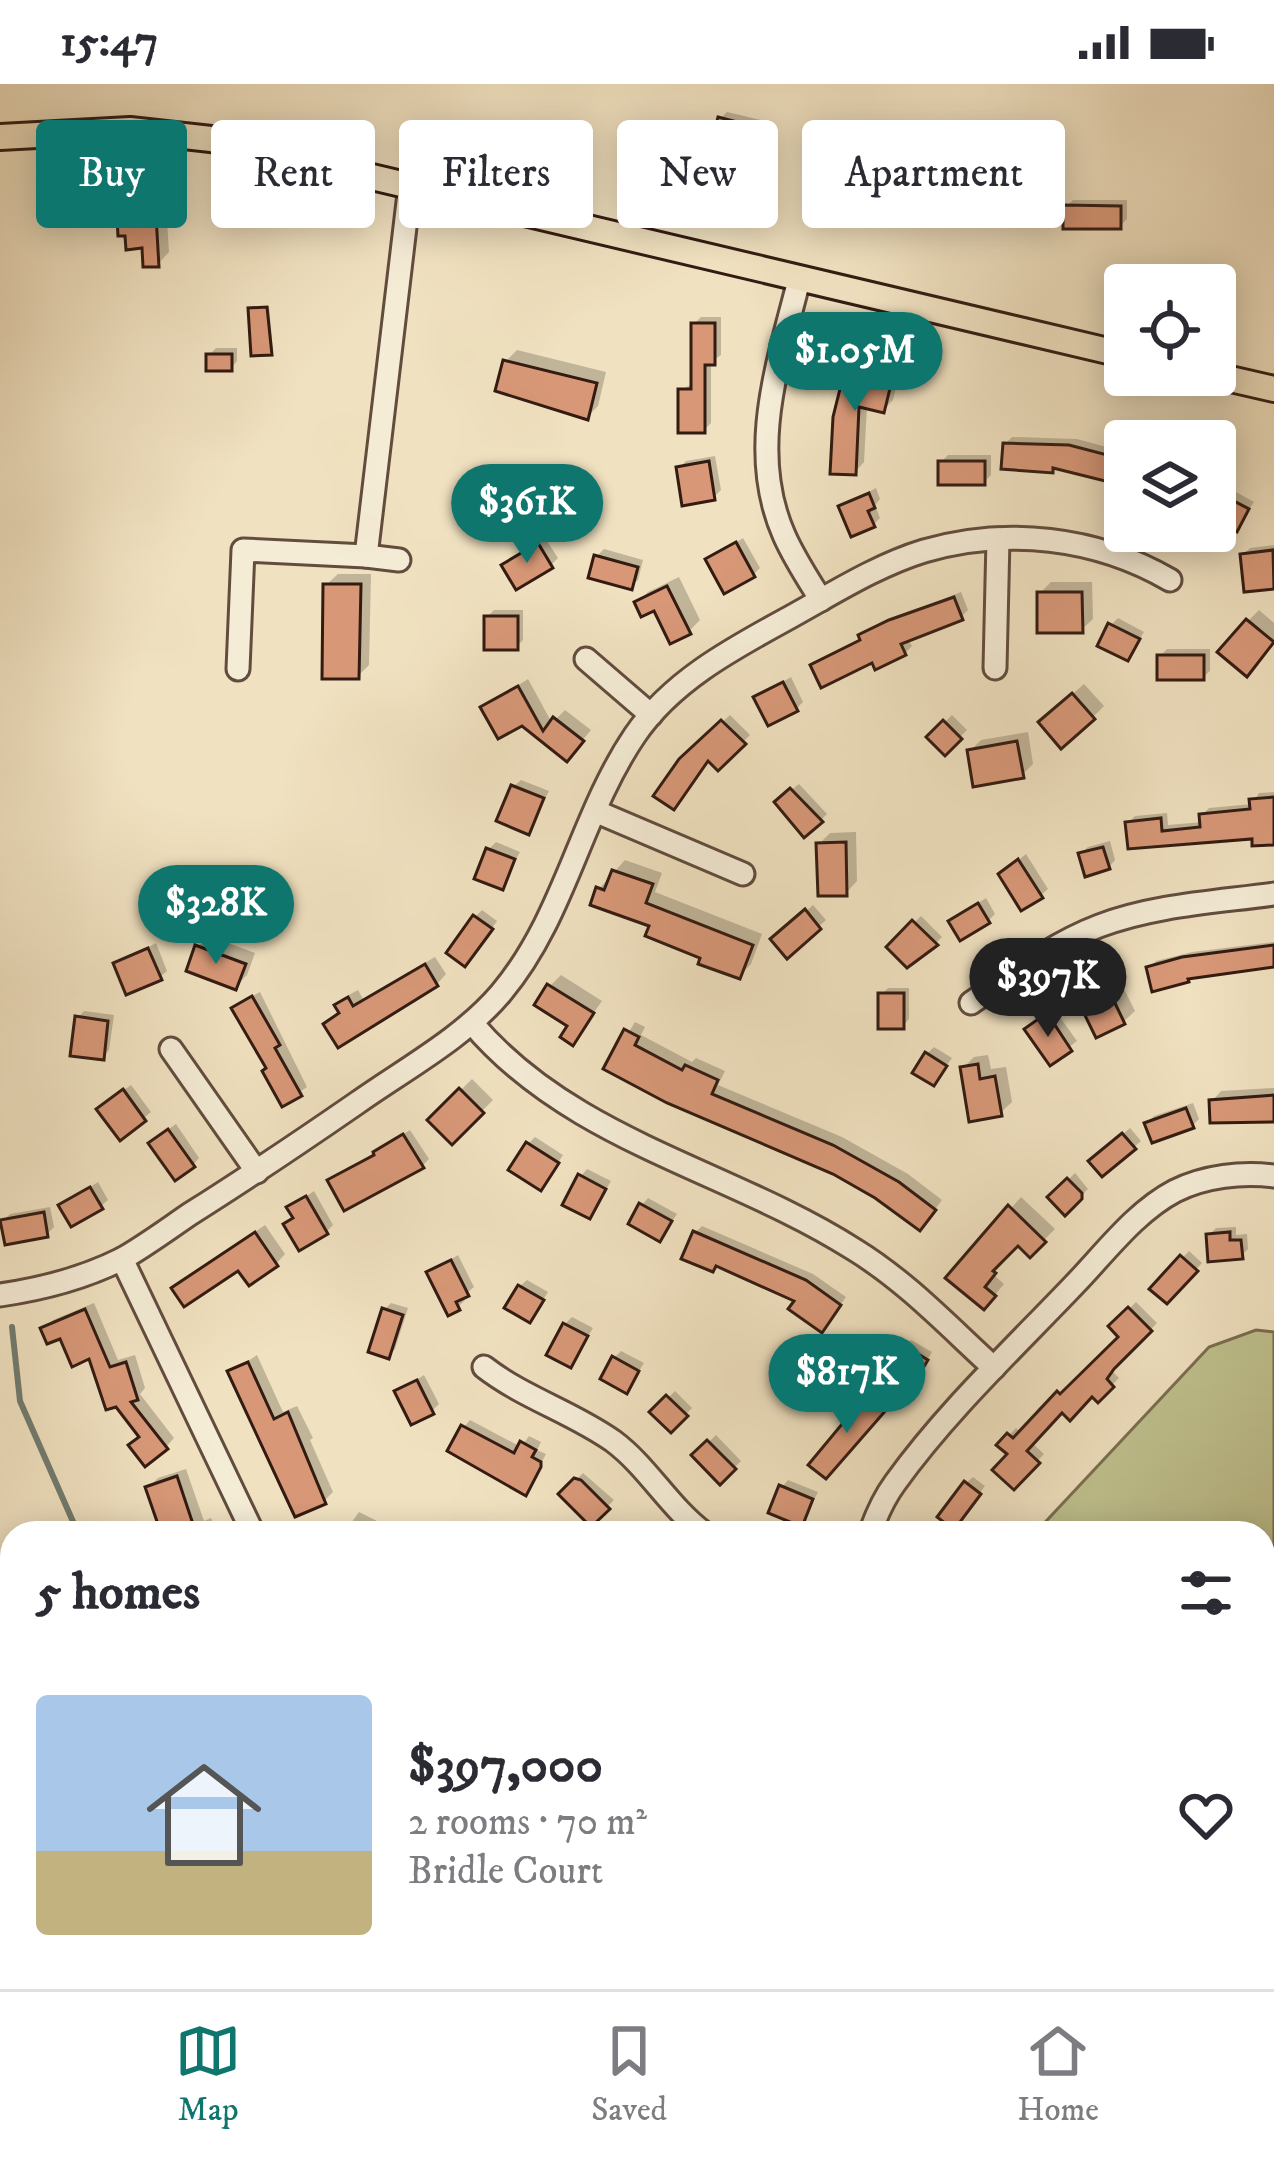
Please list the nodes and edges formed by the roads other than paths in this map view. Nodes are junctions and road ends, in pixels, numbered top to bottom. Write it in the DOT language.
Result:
graph roads {
  1 [pos="0,137"];
  2 [pos="399,182"];
  3 [pos="405,228"];
  4 [pos="586,228"];
  5 [pos="799,280"];
  6 [pos="1104,350"];
  7 [pos="1236,380"];
  8 [pos="1274,389"];
  9 [pos="998,538"];
  10 [pos="366,556"];
  11 [pos="399,560"];
  12 [pos="1170,580"];
  13 [pos="821,600"];
  14 [pos="586,659"];
  15 [pos="994,668"];
  16 [pos="238,670"];
  17 [pos="651,715"];
  18 [pos="595,812"];
  19 [pos="743,874"];
  20 [pos="1274,894"];
  21 [pos="971,1003"];
  22 [pos="472,1023"];
  23 [pos="171,1049"];
  24 [pos="256,1172"];
  25 [pos="1274,1177"];
  26 [pos="122,1258"];
  27 [pos="0,1295"];
  28 [pos="484,1367"];
  29 [pos="994,1369"];
  30 [pos="248,1521"];
  31 [pos="693,1521"];
  32 [pos="876,1521"];
  1 -- 2 [label="main road"];
  3 -- 10 [label="street"];
  4 -- 5 [label="main road"];
  5 -- 6 [label="main road"];
  5 -- 13 [label="street"];
  7 -- 8 [label="main road"];
  9 -- 12 [label="street"];
  9 -- 13 [label="street"];
  9 -- 15 [label="street"];
  10 -- 11 [label="street"];
  10 -- 16 [label="street"];
  13 -- 17 [label="street"];
  14 -- 17 [label="street"];
  17 -- 18 [label="street"];
  18 -- 19 [label="street"];
  18 -- 22 [label="street"];
  20 -- 21 [label="street"];
  22 -- 24 [label="street"];
  22 -- 29 [label="street"];
  23 -- 24 [label="street"];
  24 -- 26 [label="street"];
  25 -- 29 [label="street"];
  26 -- 27 [label="street"];
  26 -- 30 [label="street"];
  28 -- 31 [label="street"];
  29 -- 32 [label="street"];
}
